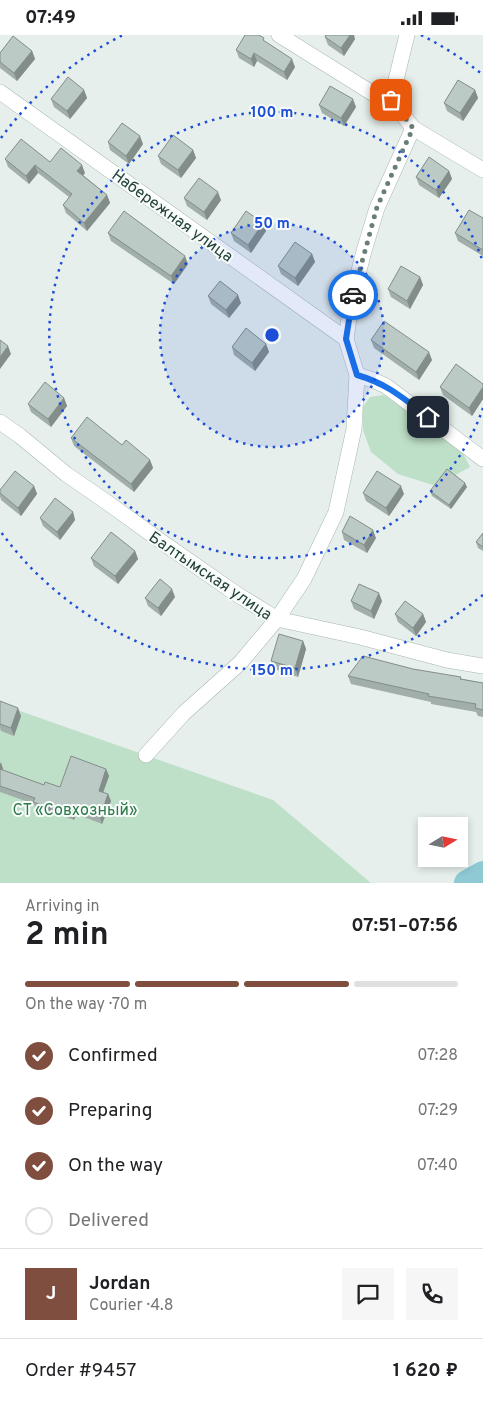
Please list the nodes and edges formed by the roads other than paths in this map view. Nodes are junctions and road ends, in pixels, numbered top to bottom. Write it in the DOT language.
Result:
graph roads {
  1 [pos="280,35"];
  2 [pos="407,35"];
  3 [pos="0,92"];
  4 [pos="391,100"];
  5 [pos="413,128"];
  6 [pos="483,169"];
  7 [pos="346,339"];
  8 [pos="357,375"];
  9 [pos="0,423"];
  10 [pos="483,459"];
  11 [pos="277,619"];
  12 [pos="483,666"];
  13 [pos="146,755"];
  1 -- 4 [label="street"];
  2 -- 4 [label="street"];
  3 -- 7 [label="street, Набережная улица"];
  4 -- 5 [label="street"];
  5 -- 6 [label="street"];
  5 -- 7 [label="street"];
  7 -- 8 [label="street"];
  8 -- 10 [label="street"];
  8 -- 11 [label="street"];
  9 -- 11 [label="street, Балтымская улица"];
  11 -- 12 [label="street, Балтымская улица"];
  11 -- 13 [label="street"];
}
